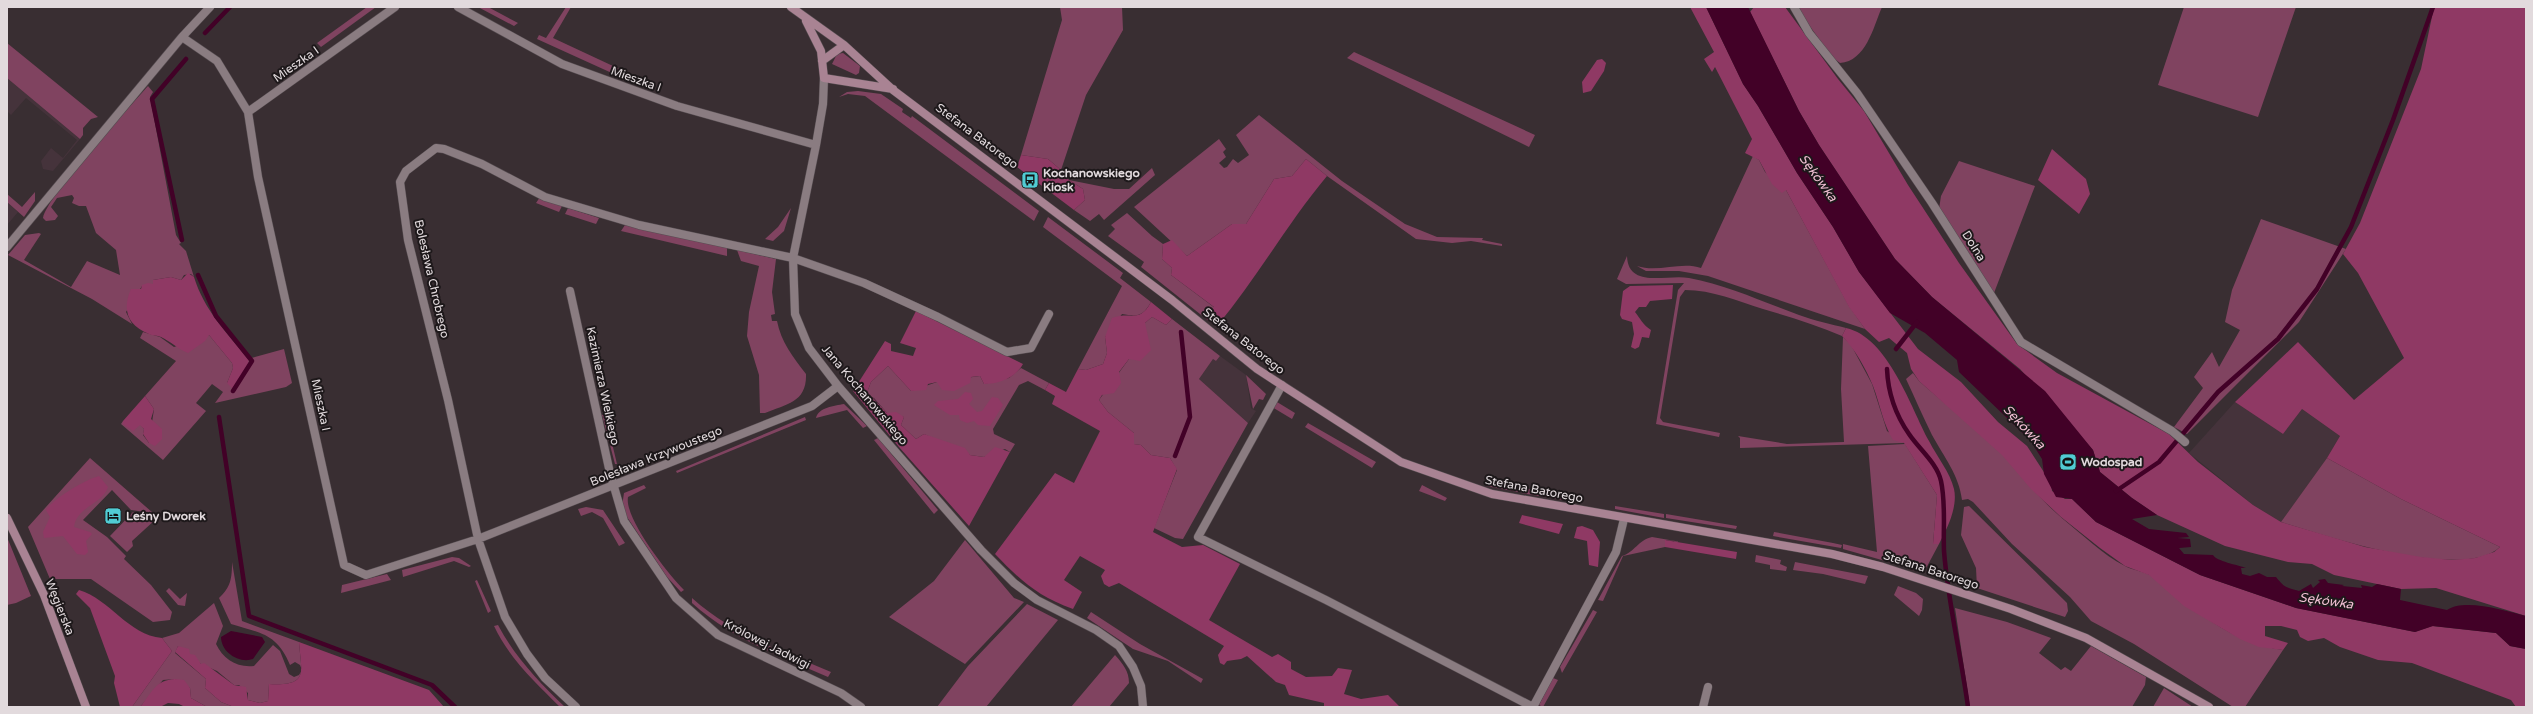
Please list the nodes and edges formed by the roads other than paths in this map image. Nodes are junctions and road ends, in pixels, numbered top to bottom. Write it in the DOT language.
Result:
graph roads {
  1 [pos="210,7"];
  2 [pos="395,7"];
  3 [pos="458,7"];
  4 [pos="791,7"];
  5 [pos="1794,7"];
  6 [pos="806,19"];
  7 [pos="182,38"];
  8 [pos="844,45"];
  9 [pos="822,61"];
  10 [pos="824,78"];
  11 [pos="893,90"];
  12 [pos="248,112"];
  13 [pos="816,145"];
  14 [pos="7,248"];
  15 [pos="794,258"];
  16 [pos="570,291"];
  17 [pos="1049,314"];
  18 [pos="1282,385"];
  19 [pos="838,386"];
  20 [pos="2185,442"];
  21 [pos="613,486"];
  22 [pos="7,518"];
  23 [pos="1624,519"];
  24 [pos="478,539"];
  25 [pos="1708,687"];
  26 [pos="86,707"];
  27 [pos="576,707"];
  28 [pos="861,707"];
  29 [pos="1143,707"];
  30 [pos="1533,707"];
  31 [pos="1703,707"];
  32 [pos="2209,707"];
  1 -- 7 [label="street"];
  2 -- 12 [label="street, Mieszka I"];
  3 -- 13 [label="street, Mieszka I"];
  4 -- 6 [label="street, Jana Kochanowskiego"];
  5 -- 20 [label="street, Dolna"];
  6 -- 8 [label="street, Stefana Batorego"];
  6 -- 9 [label="street, Jana Kochanowskiego"];
  7 -- 12 [label="street, Mieszka I"];
  7 -- 14 [label="street"];
  8 -- 9 [label="street"];
  8 -- 11 [label="street, Stefana Batorego"];
  9 -- 10 [label="street, Jana Kochanowskiego"];
  10 -- 11 [label="street, Stefana Batorego"];
  10 -- 13 [label="street, Jana Kochanowskiego"];
  11 -- 18 [label="street, Stefana Batorego"];
  12 -- 24 [label="street, Mieszka I"];
  13 -- 15 [label="street, Jana Kochanowskiego"];
  15 -- 17 [label="street, Bolesława Chrobrego"];
  15 -- 19 [label="street, Jana Kochanowskiego"];
  15 -- 24 [label="street, Bolesława Chrobrego"];
  16 -- 21 [label="street, Kazimierza Wielkiego"];
  18 -- 23 [label="street, Stefana Batorego"];
  18 -- 30 [label="street"];
  19 -- 21 [label="street, Bolesława Krzywoustego"];
  19 -- 29 [label="street, Jana Kochanowskiego"];
  21 -- 24 [label="street, Bolesława Krzywoustego"];
  21 -- 28 [label="street, Królowej Jadwigi"];
  22 -- 26 [label="street, Węgierska"];
  23 -- 30 [label="street"];
  23 -- 32 [label="street, Stefana Batorego"];
  24 -- 27 [label="street, Bolesława Chrobrego"];
  25 -- 31 [label="street"];
}
